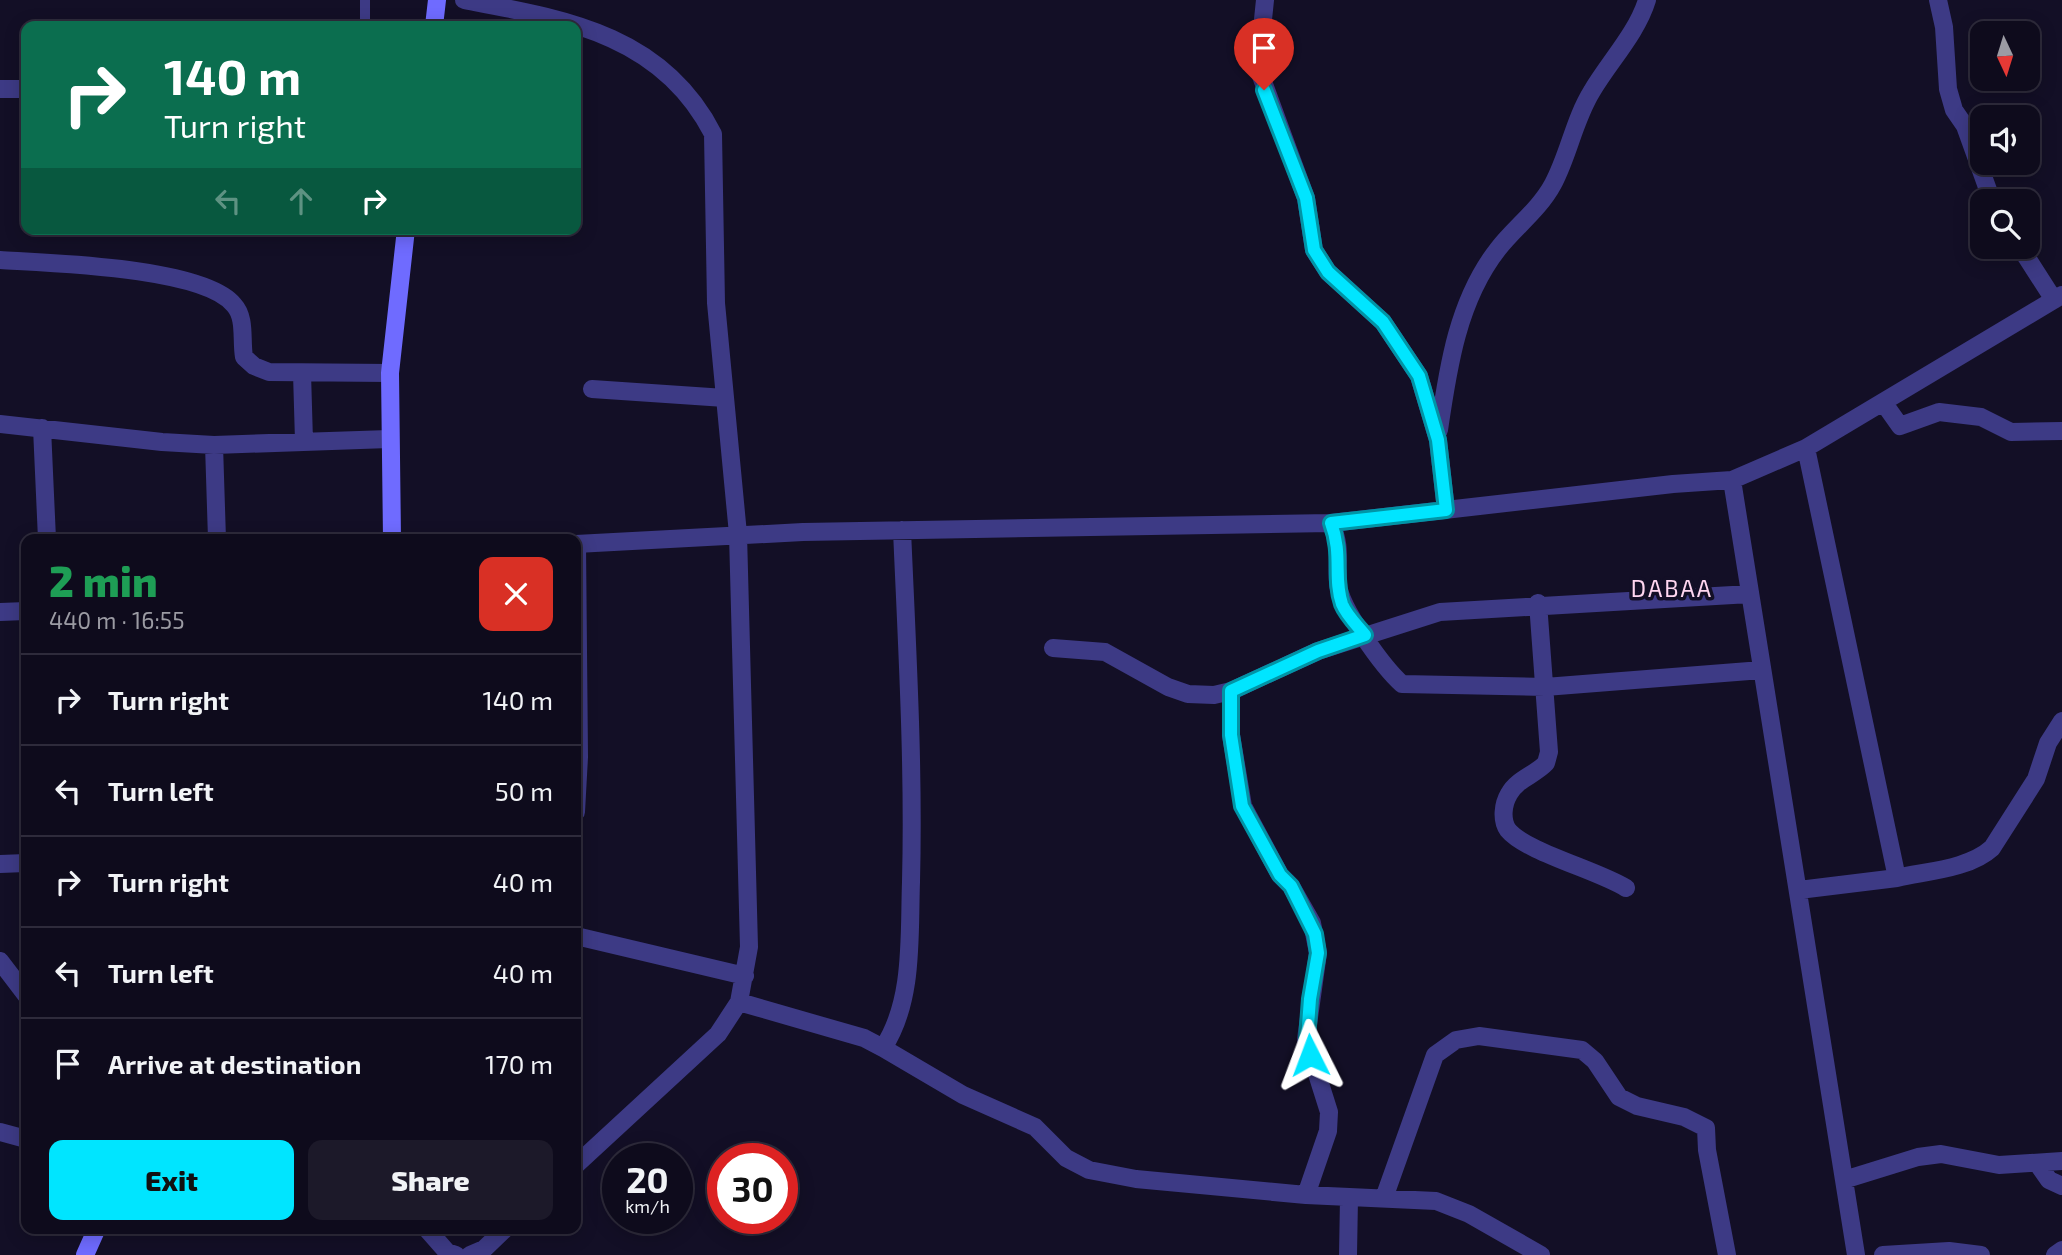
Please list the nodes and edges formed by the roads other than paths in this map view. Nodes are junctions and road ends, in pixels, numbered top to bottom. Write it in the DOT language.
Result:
graph roads {
  1 [pos="365,0"];
  2 [pos="437,0"];
  3 [pos="464,0"];
  4 [pos="1265,0"];
  5 [pos="1647,0"];
  6 [pos="1938,0"];
  7 [pos="365,21"];
  8 [pos="435,21"];
  9 [pos="559,21"];
  10 [pos="581,27"];
  11 [pos="0,89"];
  12 [pos="21,89"];
  13 [pos="1988,189"];
  14 [pos="405,235"];
  15 [pos="2029,259"];
  16 [pos="0,260"];
  17 [pos="2058,298"];
  18 [pos="302,373"];
  19 [pos="390,373"];
  20 [pos="592,389"];
  21 [pos="725,398"];
  22 [pos="1883,402"];
  23 [pos="0,424"];
  24 [pos="42,428"];
  25 [pos="2062,430"];
  26 [pos="389,439"];
  27 [pos="1438,440"];
  28 [pos="304,441"];
  29 [pos="214,444"];
  30 [pos="1806,449"];
  31 [pos="1732,480"];
  32 [pos="1446,510"];
  33 [pos="1331,523"];
  34 [pos="902,530"];
  35 [pos="47,534"];
  36 [pos="217,534"];
  37 [pos="392,534"];
  38 [pos="738,534"];
  39 [pos="581,544"];
  40 [pos="1750,593"];
  41 [pos="1538,603"];
  42 [pos="21,611"];
  43 [pos="0,612"];
  44 [pos="1365,635"];
  45 [pos="1053,648"];
  46 [pos="1762,670"];
  47 [pos="1545,687"];
  48 [pos="1231,691"];
  49 [pos="2062,721"];
  50 [pos="21,863"];
  51 [pos="0,864"];
  52 [pos="1897,877"];
  53 [pos="1626,888"];
  54 [pos="1799,890"];
  55 [pos="581,937"];
  56 [pos="0,961"];
  57 [pos="745,976"];
  58 [pos="21,988"];
  59 [pos="739,1002"];
  60 [pos="883,1048"];
  61 [pos="0,1132"];
  62 [pos="21,1138"];
  63 [pos="581,1160"];
  64 [pos="2062,1161"];
  65 [pos="2036,1163"];
  66 [pos="1847,1179"];
  67 [pos="2062,1186"];
  68 [pos="1306,1195"];
  69 [pos="1349,1198"];
  70 [pos="1384,1198"];
  71 [pos="94,1234"];
  72 [pos="431,1234"];
  73 [pos="500,1234"];
  74 [pos="2062,1250"];
  75 [pos="85,1255"];
  76 [pos="456,1255"];
  77 [pos="470,1255"];
  78 [pos="1348,1255"];
  79 [pos="1541,1255"];
  80 [pos="1727,1255"];
  81 [pos="1856,1255"];
  82 [pos="1883,1255"];
  83 [pos="1981,1255"];
  84 [pos="2055,1255"];
  1 -- 7 [label="lane"];
  2 -- 8 [label="street"];
  3 -- 9 [label="street"];
  4 -- 27 [label="street"];
  5 -- 27 [label="street"];
  6 -- 13 [label="street"];
  10 -- 21 [label="street"];
  11 -- 12 [label="street"];
  14 -- 19 [label="street"];
  15 -- 17 [label="street"];
  16 -- 18 [label="street"];
  17 -- 22 [label="street"];
  18 -- 19 [label="street"];
  18 -- 28 [label="street"];
  19 -- 26 [label="street"];
  20 -- 21 [label="street"];
  21 -- 38 [label="street"];
  22 -- 25 [label="street"];
  22 -- 30 [label="street"];
  23 -- 24 [label="street"];
  24 -- 29 [label="street"];
  24 -- 35 [label="street"];
  26 -- 28 [label="street"];
  26 -- 37 [label="street"];
  27 -- 32 [label="street"];
  28 -- 29 [label="street"];
  29 -- 36 [label="street"];
  30 -- 31 [label="street"];
  30 -- 52 [label="street"];
  31 -- 32 [label="street"];
  31 -- 40 [label="street"];
  32 -- 33 [label="street"];
  33 -- 34 [label="street"];
  33 -- 44 [label="street"];
  34 -- 38 [label="street"];
  34 -- 60 [label="street"];
  38 -- 39 [label="street"];
  38 -- 57 [label="street"];
  40 -- 41 [label="street"];
  40 -- 46 [label="street"];
  41 -- 44 [label="street"];
  41 -- 47 [label="street"];
  42 -- 43 [label="street"];
  44 -- 47 [label="street"];
  44 -- 48 [label="street"];
  45 -- 48 [label="street"];
  46 -- 47 [label="street"];
  46 -- 54 [label="street"];
  47 -- 53 [label="street"];
  48 -- 68 [label="street"];
  49 -- 52 [label="street"];
  50 -- 51 [label="street"];
  52 -- 54 [label="street"];
  54 -- 66 [label="street"];
  55 -- 57 [label="street"];
  56 -- 58 [label="street"];
  57 -- 59 [label="street"];
  59 -- 60 [label="street"];
  59 -- 63 [label="street"];
  60 -- 68 [label="street"];
  61 -- 62 [label="street"];
  64 -- 65 [label="street"];
  65 -- 66 [label="street"];
  65 -- 67 [label="street"];
  66 -- 81 [label="street"];
  68 -- 69 [label="street"];
  69 -- 70 [label="street"];
  69 -- 78 [label="street"];
  70 -- 79 [label="street"];
  70 -- 80 [label="street"];
  71 -- 75 [label="street"];
  72 -- 76 [label="street"];
  73 -- 77 [label="street"];
  74 -- 84 [label="street"];
  82 -- 83 [label="street"];
}
